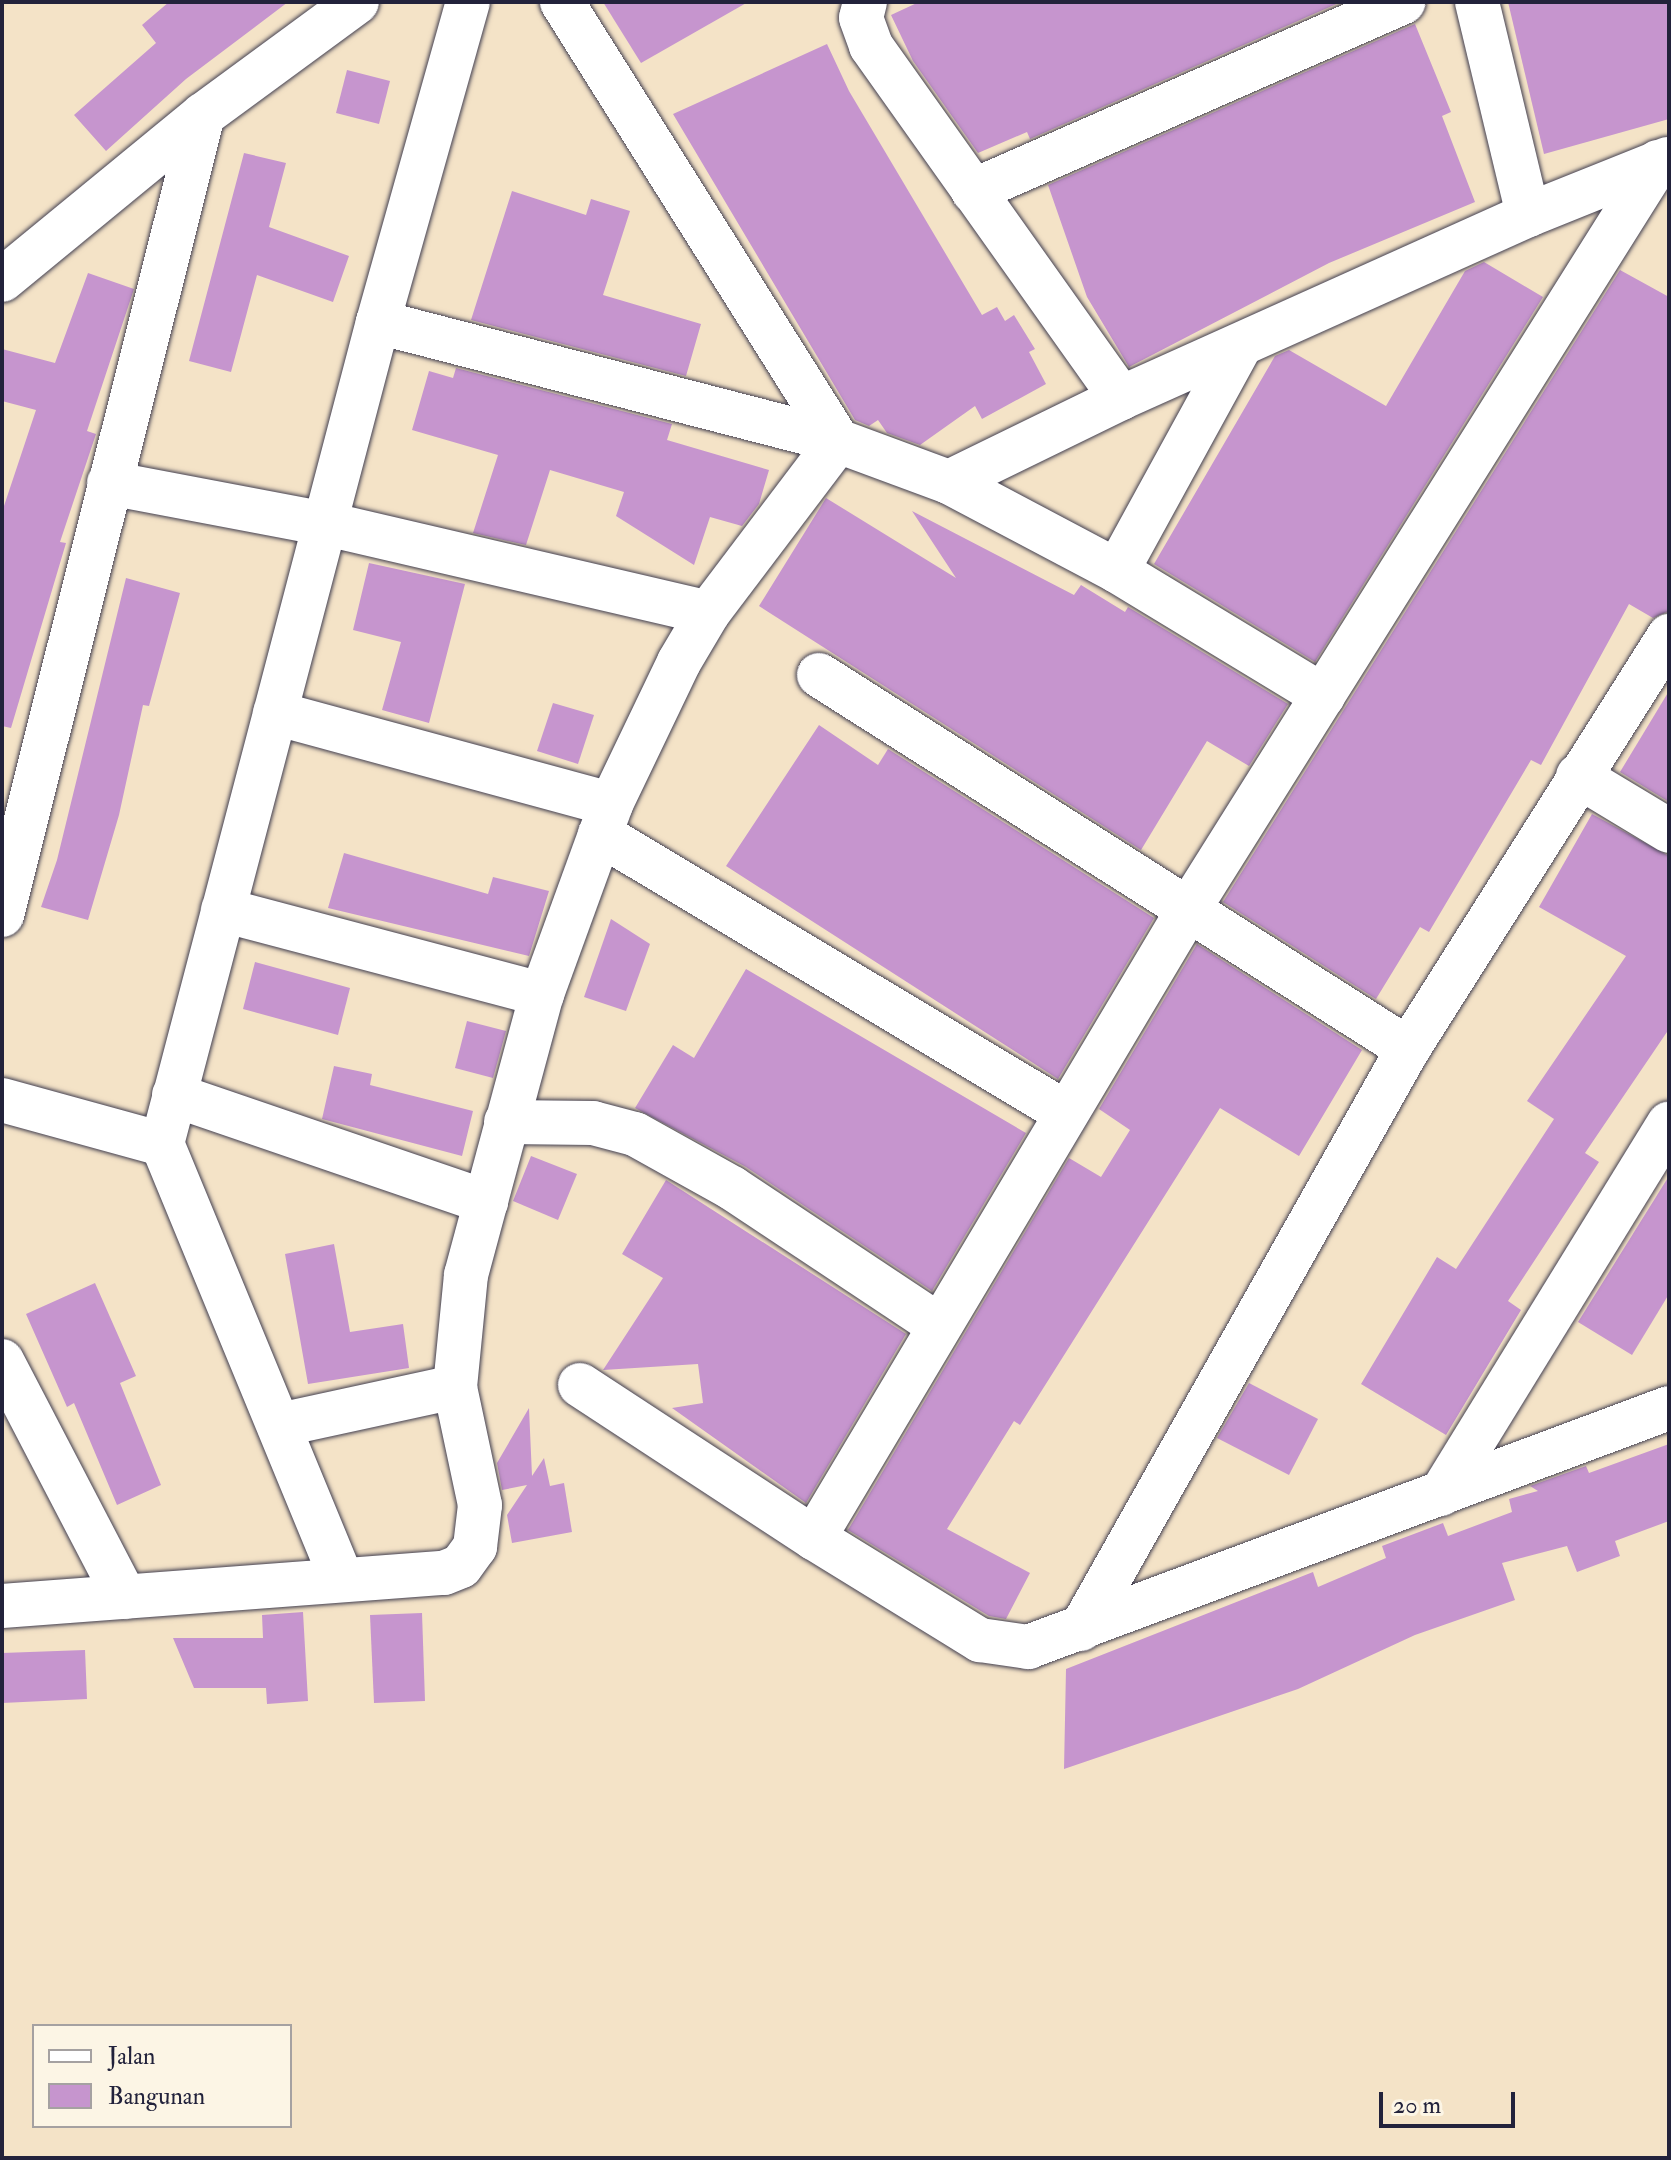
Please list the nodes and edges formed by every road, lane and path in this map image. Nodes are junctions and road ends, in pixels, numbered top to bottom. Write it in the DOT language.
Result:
graph roads {
  1 [pos="357,2"];
  2 [pos="468,2"];
  3 [pos="562,2"];
  4 [pos="865,2"];
  5 [pos="1403,2"];
  6 [pos="1477,2"];
  7 [pos="203,115"];
  8 [pos="1664,160"];
  9 [pos="973,191"];
  10 [pos="1528,215"];
  11 [pos="2,280"];
  12 [pos="378,322"];
  13 [pos="1240,346"];
  14 [pos="1121,398"];
  15 [pos="838,441"];
  16 [pos="949,482"];
  17 [pos="109,483"];
  18 [pos="327,524"];
  19 [pos="1117,571"];
  20 [pos="708,613"];
  21 [pos="1669,636"];
  22 [pos="819,675"];
  23 [pos="1323,696"];
  24 [pos="275,713"];
  25 [pos="1578,776"];
  26 [pos="605,819"];
  27 [pos="1669,831"];
  28 [pos="223,910"];
  29 [pos="1188,910"];
  30 [pos="2,915"];
  31 [pos="542,994"];
  32 [pos="1408,1049"];
  33 [pos="174,1095"];
  34 [pos="2,1100"];
  35 [pos="1066,1113"];
  36 [pos="506,1122"];
  37 [pos="1669,1123"];
  38 [pos="162,1144"];
  39 [pos="486,1202"];
  40 [pos="938,1325"];
  41 [pos="2,1361"];
  42 [pos="580,1385"];
  43 [pos="455,1387"];
  44 [pos="1669,1408"];
  45 [pos="279,1425"];
  46 [pos="1441,1494"];
  47 [pos="814,1538"];
  48 [pos="342,1580"];
  49 [pos="125,1597"];
  50 [pos="2,1606"];
  51 [pos="1081,1629"];
  1 -- 7 [label="street"];
  2 -- 12 [label="street"];
  3 -- 15 [label="street"];
  4 -- 9 [label="street"];
  5 -- 9 [label="street"];
  6 -- 10 [label="street"];
  7 -- 11 [label="street"];
  7 -- 17 [label="street"];
  8 -- 10 [label="street"];
  8 -- 23 [label="street"];
  9 -- 14 [label="street"];
  10 -- 13 [label="street"];
  12 -- 15 [label="street"];
  12 -- 18 [label="street"];
  13 -- 14 [label="street"];
  13 -- 19 [label="street"];
  14 -- 16 [label="street"];
  15 -- 16 [label="street"];
  15 -- 20 [label="street"];
  16 -- 19 [label="street"];
  17 -- 18 [label="street"];
  17 -- 30 [label="street"];
  18 -- 20 [label="street"];
  18 -- 24 [label="street"];
  19 -- 23 [label="street"];
  20 -- 26 [label="street"];
  21 -- 25 [label="street"];
  22 -- 29 [label="street"];
  23 -- 29 [label="street"];
  24 -- 26 [label="street"];
  24 -- 28 [label="street"];
  25 -- 27 [label="street"];
  25 -- 32 [label="street"];
  26 -- 31 [label="street"];
  26 -- 35 [label="street"];
  28 -- 31 [label="street"];
  28 -- 33 [label="street"];
  29 -- 32 [label="street"];
  29 -- 35 [label="street"];
  31 -- 36 [label="street"];
  32 -- 51 [label="street"];
  33 -- 38 [label="street"];
  33 -- 39 [label="street"];
  34 -- 38 [label="street"];
  35 -- 40 [label="street"];
  36 -- 39 [label="street"];
  36 -- 40 [label="street"];
  37 -- 46 [label="street"];
  38 -- 45 [label="street"];
  39 -- 43 [label="street"];
  40 -- 47 [label="street"];
  41 -- 49 [label="street"];
  42 -- 47 [label="street"];
  43 -- 45 [label="street"];
  43 -- 48 [label="street"];
  44 -- 46 [label="street"];
  45 -- 48 [label="street"];
  46 -- 51 [label="street"];
  47 -- 51 [label="street"];
  48 -- 49 [label="street"];
  49 -- 50 [label="street"];
}
